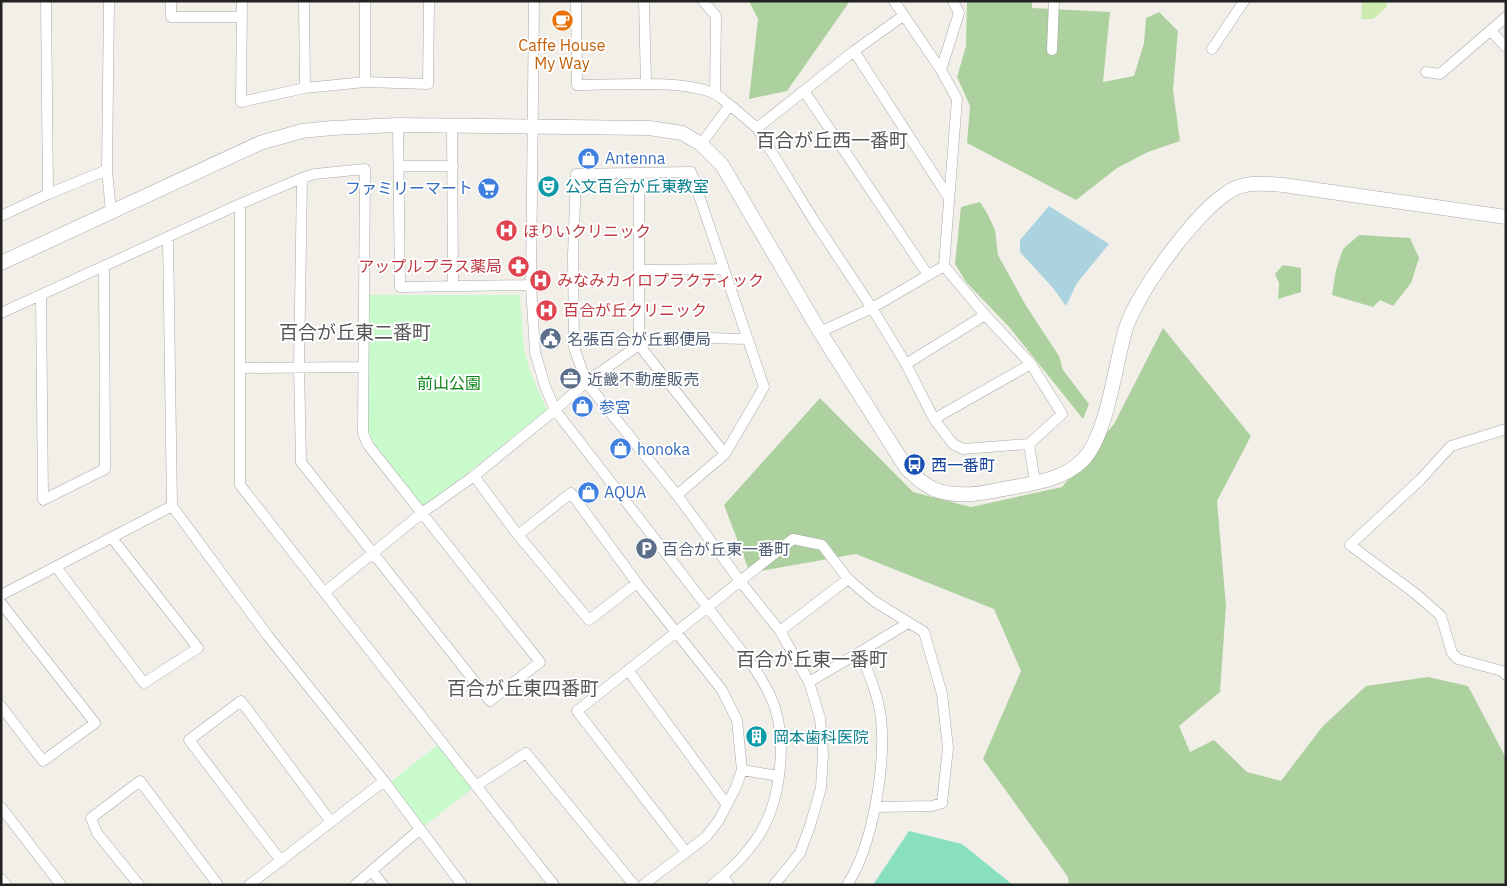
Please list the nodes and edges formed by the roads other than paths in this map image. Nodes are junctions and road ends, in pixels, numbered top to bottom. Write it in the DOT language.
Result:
graph roads {
  1 [pos="46,1"];
  2 [pos="109,1"];
  3 [pos="171,1"];
  4 [pos="242,1"];
  5 [pos="304,1"];
  6 [pos="365,1"];
  7 [pos="429,1"];
  8 [pos="534,1"];
  9 [pos="576,1"];
  10 [pos="644,1"];
  11 [pos="703,1"];
  12 [pos="894,1"];
  13 [pos="953,1"];
  14 [pos="1054,1"];
  15 [pos="1244,1"];
  16 [pos="904,16"];
  17 [pos="242,17"];
  18 [pos="1506,18"];
  19 [pos="1491,31"];
  20 [pos="1506,47"];
  21 [pos="1052,50"];
  22 [pos="1212,50"];
  23 [pos="854,51"];
  24 [pos="941,70"];
  25 [pos="1426,72"];
  26 [pos="365,82"];
  27 [pos="646,84"];
  28 [pos="305,88"];
  29 [pos="804,91"];
  30 [pos="715,94"];
  31 [pos="730,106"];
  32 [pos="398,125"];
  33 [pos="452,125"];
  34 [pos="533,128"];
  35 [pos="757,128"];
  36 [pos="701,144"];
  37 [pos="399,166"];
  38 [pos="453,166"];
  39 [pos="107,170"];
  40 [pos="639,173"];
  41 [pos="302,178"];
  42 [pos="48,194"];
  43 [pos="950,198"];
  44 [pos="240,204"];
  45 [pos="112,212"];
  46 [pos="1,216"];
  47 [pos="1506,217"];
  48 [pos="168,237"];
  49 [pos="1,263"];
  50 [pos="944,266"];
  51 [pos="104,267"];
  52 [pos="724,269"];
  53 [pos="640,270"];
  54 [pos="928,275"];
  55 [pos="531,285"];
  56 [pos="453,286"];
  57 [pos="41,295"];
  58 [pos="872,308"];
  59 [pos="1,313"];
  60 [pos="985,315"];
  61 [pos="820,332"];
  62 [pos="748,339"];
  63 [pos="639,345"];
  64 [pos="906,364"];
  65 [pos="1031,364"];
  66 [pos="299,367"];
  67 [pos="362,367"];
  68 [pos="240,368"];
  69 [pos="586,382"];
  70 [pos="555,410"];
  71 [pos="934,419"];
  72 [pos="1506,429"];
  73 [pos="1029,444"];
  74 [pos="725,454"];
  75 [pos="474,476"];
  76 [pos="1035,482"];
  77 [pos="677,495"];
  78 [pos="172,506"];
  79 [pos="422,513"];
  80 [pos="518,535"];
  81 [pos="112,538"];
  82 [pos="372,552"];
  83 [pos="56,567"];
  84 [pos="848,579"];
  85 [pos="740,581"];
  86 [pos="637,583"];
  87 [pos="325,592"];
  88 [pos="1,595"];
  89 [pos="1,603"];
  90 [pos="707,607"];
  91 [pos="908,623"];
  92 [pos="780,631"];
  93 [pos="675,633"];
  94 [pos="860,652"];
  95 [pos="628,670"];
  96 [pos="1506,675"];
  97 [pos="809,682"];
  98 [pos="1,706"];
  99 [pos="742,770"];
  100 [pos="779,776"];
  101 [pos="384,781"];
  102 [pos="477,785"];
  103 [pos="727,805"];
  104 [pos="1,807"];
  105 [pos="875,807"];
  106 [pos="331,822"];
  107 [pos="419,830"];
  108 [pos="686,852"];
  109 [pos="281,860"];
  110 [pos="372,872"];
  111 [pos="1,879"];
  112 [pos="726,880"];
  113 [pos="6,885"];
  114 [pos="62,885"];
  115 [pos="139,885"];
  116 [pos="218,885"];
  117 [pos="250,885"];
  118 [pos="354,885"];
  119 [pos="382,885"];
  120 [pos="462,885"];
  121 [pos="554,885"];
  122 [pos="634,885"];
  123 [pos="643,885"];
  124 [pos="712,885"];
  125 [pos="774,885"];
  126 [pos="847,885"];
  1 -- 42 [label="street"];
  2 -- 39 [label="street"];
  3 -- 17 [label="street"];
  4 -- 17 [label="street"];
  5 -- 28 [label="street"];
  6 -- 26 [label="street"];
  7 -- 26 [label="street"];
  8 -- 34 [label="street"];
  9 -- 27 [label="street"];
  10 -- 27 [label="street"];
  11 -- 30 [label="street"];
  12 -- 16 [label="street"];
  13 -- 24 [label="street"];
  14 -- 21 [label="street"];
  15 -- 22 [label="street"];
  16 -- 23 [label="street"];
  16 -- 24 [label="street"];
  17 -- 28 [label="street"];
  18 -- 19 [label="street"];
  19 -- 20 [label="street"];
  19 -- 25 [label="street"];
  23 -- 29 [label="street"];
  23 -- 43 [label="street"];
  24 -- 43 [label="street"];
  26 -- 28 [label="street"];
  27 -- 30 [label="street"];
  29 -- 35 [label="street"];
  29 -- 54 [label="street"];
  30 -- 31 [label="street"];
  31 -- 35 [label="street"];
  31 -- 36 [label="street"];
  32 -- 33 [label="street"];
  32 -- 37 [label="street"];
  32 -- 45 [label="street"];
  33 -- 34 [label="street"];
  33 -- 38 [label="street"];
  34 -- 36 [label="street"];
  34 -- 55 [label="street"];
  35 -- 58 [label="street"];
  36 -- 61 [label="street"];
  37 -- 38 [label="street"];
  37 -- 56 [label="street"];
  38 -- 56 [label="street"];
  39 -- 42 [label="street"];
  39 -- 45 [label="street"];
  40 -- 52 [label="street"];
  40 -- 53 [label="street"];
  40 -- 69 [label="street"];
  41 -- 44 [label="street"];
  41 -- 66 [label="street"];
  41 -- 67 [label="street"];
  42 -- 46 [label="street"];
  43 -- 50 [label="street"];
  44 -- 48 [label="street"];
  44 -- 68 [label="street"];
  45 -- 49 [label="street"];
  47 -- 76 [label="street"];
  48 -- 51 [label="street"];
  48 -- 78 [label="street"];
  50 -- 54 [label="street"];
  50 -- 60 [label="street"];
  51 -- 57 [label="street"];
  51 -- 57 [label="street"];
  52 -- 53 [label="street"];
  52 -- 62 [label="street"];
  53 -- 63 [label="street"];
  54 -- 58 [label="street"];
  55 -- 56 [label="street"];
  55 -- 70 [label="street"];
  57 -- 59 [label="street"];
  58 -- 61 [label="street"];
  58 -- 64 [label="street"];
  60 -- 64 [label="street"];
  60 -- 65 [label="street"];
  61 -- 76 [label="street"];
  62 -- 63 [label="street"];
  62 -- 74 [label="street"];
  63 -- 69 [label="street"];
  63 -- 74 [label="street"];
  64 -- 71 [label="street"];
  65 -- 71 [label="street"];
  65 -- 73 [label="street"];
  66 -- 67 [label="street"];
  66 -- 68 [label="street"];
  66 -- 82 [label="street"];
  67 -- 79 [label="street"];
  68 -- 87 [label="street"];
  69 -- 70 [label="street"];
  69 -- 77 [label="street"];
  70 -- 75 [label="street"];
  70 -- 90 [label="street"];
  71 -- 73 [label="street"];
  72 -- 96 [label="street"];
  73 -- 76 [label="street"];
  74 -- 77 [label="street"];
  75 -- 79 [label="street"];
  75 -- 80 [label="street"];
  77 -- 85 [label="street"];
  78 -- 81 [label="street"];
  78 -- 101 [label="street"];
  79 -- 82 [label="street"];
  79 -- 82 [label="street"];
  80 -- 86 [label="street"];
  80 -- 86 [label="street"];
  81 -- 83 [label="street"];
  81 -- 83 [label="street"];
  82 -- 87 [label="street"];
  83 -- 88 [label="street"];
  84 -- 85 [label="street"];
  84 -- 91 [label="street"];
  84 -- 92 [label="street"];
  85 -- 90 [label="street"];
  85 -- 92 [label="street"];
  86 -- 93 [label="street"];
  87 -- 102 [label="street"];
  89 -- 98 [label="street"];
  90 -- 93 [label="street"];
  90 -- 100 [label="street"];
  91 -- 94 [label="street"];
  91 -- 105 [label="street"];
  92 -- 97 [label="street"];
  93 -- 95 [label="street"];
  93 -- 99 [label="street"];
  94 -- 97 [label="street"];
  94 -- 105 [label="street"];
  95 -- 103 [label="street"];
  95 -- 108 [label="street"];
  97 -- 125 [label="street"];
  99 -- 100 [label="street"];
  99 -- 103 [label="street"];
  100 -- 112 [label="street"];
  101 -- 106 [label="street"];
  101 -- 107 [label="street"];
  102 -- 121 [label="street"];
  102 -- 122 [label="street"];
  103 -- 108 [label="street"];
  104 -- 114 [label="street"];
  105 -- 126 [label="street"];
  106 -- 109 [label="street"];
  106 -- 109 [label="street"];
  107 -- 110 [label="street"];
  107 -- 120 [label="street"];
  108 -- 123 [label="street"];
  109 -- 117 [label="street"];
  110 -- 118 [label="street"];
  110 -- 119 [label="street"];
  111 -- 113 [label="street"];
  112 -- 124 [label="street"];
  115 -- 116 [label="street"];
}
